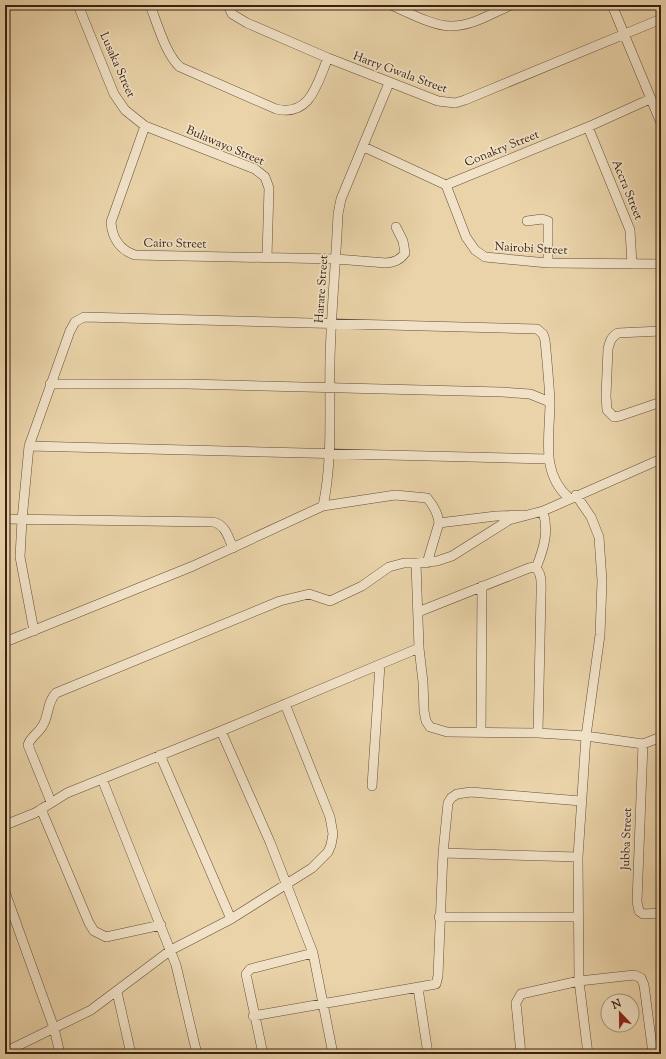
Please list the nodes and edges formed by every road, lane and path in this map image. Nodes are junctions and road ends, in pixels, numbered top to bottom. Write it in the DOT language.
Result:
graph roads {
  1 [pos="78,5"];
  2 [pos="150,5"];
  3 [pos="228,5"];
  4 [pos="391,5"];
  5 [pos="511,5"];
  6 [pos="612,5"];
  7 [pos="661,19"];
  8 [pos="625,35"];
  9 [pos="328,58"];
  10 [pos="389,83"];
  11 [pos="650,99"];
  12 [pos="661,122"];
  13 [pos="145,126"];
  14 [pos="588,127"];
  15 [pos="364,147"];
  16 [pos="446,184"];
  17 [pos="527,221"];
  18 [pos="396,227"];
  19 [pos="267,257"];
  20 [pos="336,259"];
  21 [pos="548,263"];
  22 [pos="632,264"];
  23 [pos="661,264"];
  24 [pos="331,324"];
  25 [pos="661,331"];
  26 [pos="50,384"];
  27 [pos="330,388"];
  28 [pos="550,402"];
  29 [pos="661,402"];
  30 [pos="29,446"];
  31 [pos="328,455"];
  32 [pos="548,459"];
  33 [pos="661,459"];
  34 [pos="573,496"];
  35 [pos="322,506"];
  36 [pos="543,511"];
  37 [pos="523,515"];
  38 [pos="5,519"];
  39 [pos="22,520"];
  40 [pos="438,523"];
  41 [pos="233,548"];
  42 [pos="427,563"];
  43 [pos="416,564"];
  44 [pos="536,568"];
  45 [pos="482,586"];
  46 [pos="418,612"];
  47 [pos="34,631"];
  48 [pos="5,642"];
  49 [pos="419,648"];
  50 [pos="380,665"];
  51 [pos="284,704"];
  52 [pos="221,731"];
  53 [pos="481,732"];
  54 [pos="538,733"];
  55 [pos="586,736"];
  56 [pos="661,737"];
  57 [pos="643,744"];
  58 [pos="160,755"];
  59 [pos="102,779"];
  60 [pos="372,786"];
  61 [pos="581,801"];
  62 [pos="51,802"];
  63 [pos="41,809"];
  64 [pos="5,825"];
  65 [pos="443,853"];
  66 [pos="578,857"];
  67 [pos="288,885"];
  68 [pos="5,892"];
  69 [pos="661,914"];
  70 [pos="439,917"];
  71 [pos="578,917"];
  72 [pos="231,919"];
  73 [pos="161,925"];
  74 [pos="171,950"];
  75 [pos="313,953"];
  76 [pos="579,981"];
  77 [pos="418,988"];
  78 [pos="117,992"];
  79 [pos="323,1003"];
  80 [pos="254,1016"];
  81 [pos="54,1028"];
  82 [pos="5,1052"];
  83 [pos="60,1054"];
  84 [pos="131,1054"];
  85 [pos="197,1054"];
  86 [pos="263,1054"];
  87 [pos="333,1054"];
  88 [pos="428,1054"];
  89 [pos="521,1054"];
  90 [pos="588,1054"];
  91 [pos="653,1054"];
  1 -- 13 [label="street, Lusaka Street"];
  2 -- 9 [label="street"];
  3 -- 9 [label="street, Harry Gwala Street"];
  4 -- 5 [label="street"];
  6 -- 8 [label="street"];
  7 -- 8 [label="street, Harry Gwala Street"];
  8 -- 10 [label="street, Harry Gwala Street"];
  8 -- 11 [label="street"];
  9 -- 10 [label="street, Harry Gwala Street"];
  10 -- 15 [label="street, Harare Street"];
  11 -- 12 [label="street"];
  11 -- 14 [label="street, Conakry Street"];
  13 -- 19 [label="street, Bulawayo Street"];
  13 -- 19 [label="street, Cairo Street"];
  14 -- 16 [label="street, Conakry Street"];
  14 -- 22 [label="street, Accra Street"];
  15 -- 16 [label="street"];
  15 -- 20 [label="street, Harare Street"];
  16 -- 21 [label="street, Nairobi Street"];
  17 -- 21 [label="street"];
  18 -- 20 [label="street, Cairo Street"];
  19 -- 20 [label="street, Cairo Street"];
  20 -- 24 [label="street, Harare Street"];
  21 -- 22 [label="street, Nairobi Street"];
  22 -- 23 [label="street, Nairobi Street"];
  24 -- 26 [label="street"];
  24 -- 27 [label="street, Harare Street"];
  24 -- 28 [label="street"];
  25 -- 29 [label="street"];
  26 -- 27 [label="street"];
  26 -- 30 [label="street"];
  27 -- 28 [label="street"];
  27 -- 31 [label="street, Harare Street"];
  28 -- 32 [label="street"];
  30 -- 31 [label="street"];
  30 -- 39 [label="street"];
  31 -- 32 [label="street"];
  31 -- 35 [label="street, Harare Street"];
  32 -- 34 [label="street"];
  33 -- 34 [label="street"];
  34 -- 36 [label="street"];
  34 -- 55 [label="street"];
  35 -- 40 [label="street"];
  35 -- 41 [label="street"];
  36 -- 37 [label="street"];
  36 -- 44 [label="street"];
  37 -- 40 [label="street"];
  37 -- 42 [label="street"];
  38 -- 39 [label="street"];
  39 -- 41 [label="street"];
  39 -- 47 [label="street"];
  40 -- 42 [label="street"];
  41 -- 47 [label="street"];
  42 -- 43 [label="street"];
  43 -- 46 [label="street"];
  43 -- 62 [label="street"];
  44 -- 45 [label="street"];
  44 -- 54 [label="street"];
  45 -- 46 [label="street"];
  45 -- 53 [label="street"];
  46 -- 49 [label="street"];
  47 -- 48 [label="street"];
  49 -- 50 [label="street"];
  49 -- 53 [label="street"];
  50 -- 51 [label="street"];
  50 -- 60 [label="street"];
  51 -- 52 [label="street"];
  51 -- 67 [label="street"];
  52 -- 58 [label="street"];
  52 -- 67 [label="street"];
  53 -- 54 [label="street"];
  54 -- 55 [label="street"];
  55 -- 57 [label="street"];
  55 -- 61 [label="street"];
  56 -- 57 [label="street"];
  57 -- 69 [label="street, Jubba Street"];
  58 -- 59 [label="street"];
  58 -- 72 [label="street"];
  59 -- 62 [label="street"];
  59 -- 73 [label="street"];
  61 -- 65 [label="street"];
  61 -- 66 [label="street"];
  62 -- 63 [label="street"];
  63 -- 64 [label="street"];
  63 -- 73 [label="street"];
  65 -- 66 [label="street"];
  65 -- 70 [label="street"];
  66 -- 71 [label="street"];
  67 -- 72 [label="street"];
  67 -- 75 [label="street"];
  68 -- 81 [label="street"];
  70 -- 71 [label="street"];
  70 -- 77 [label="street"];
  71 -- 76 [label="street"];
  72 -- 74 [label="street"];
  73 -- 74 [label="street"];
  74 -- 78 [label="street"];
  74 -- 85 [label="street"];
  75 -- 79 [label="street"];
  75 -- 80 [label="street"];
  76 -- 89 [label="street"];
  76 -- 90 [label="street"];
  76 -- 91 [label="street"];
  77 -- 79 [label="street"];
  77 -- 88 [label="street"];
  78 -- 81 [label="street"];
  78 -- 84 [label="street"];
  79 -- 80 [label="street"];
  79 -- 87 [label="street"];
  80 -- 86 [label="street"];
  81 -- 82 [label="street"];
  81 -- 83 [label="street"];
}
